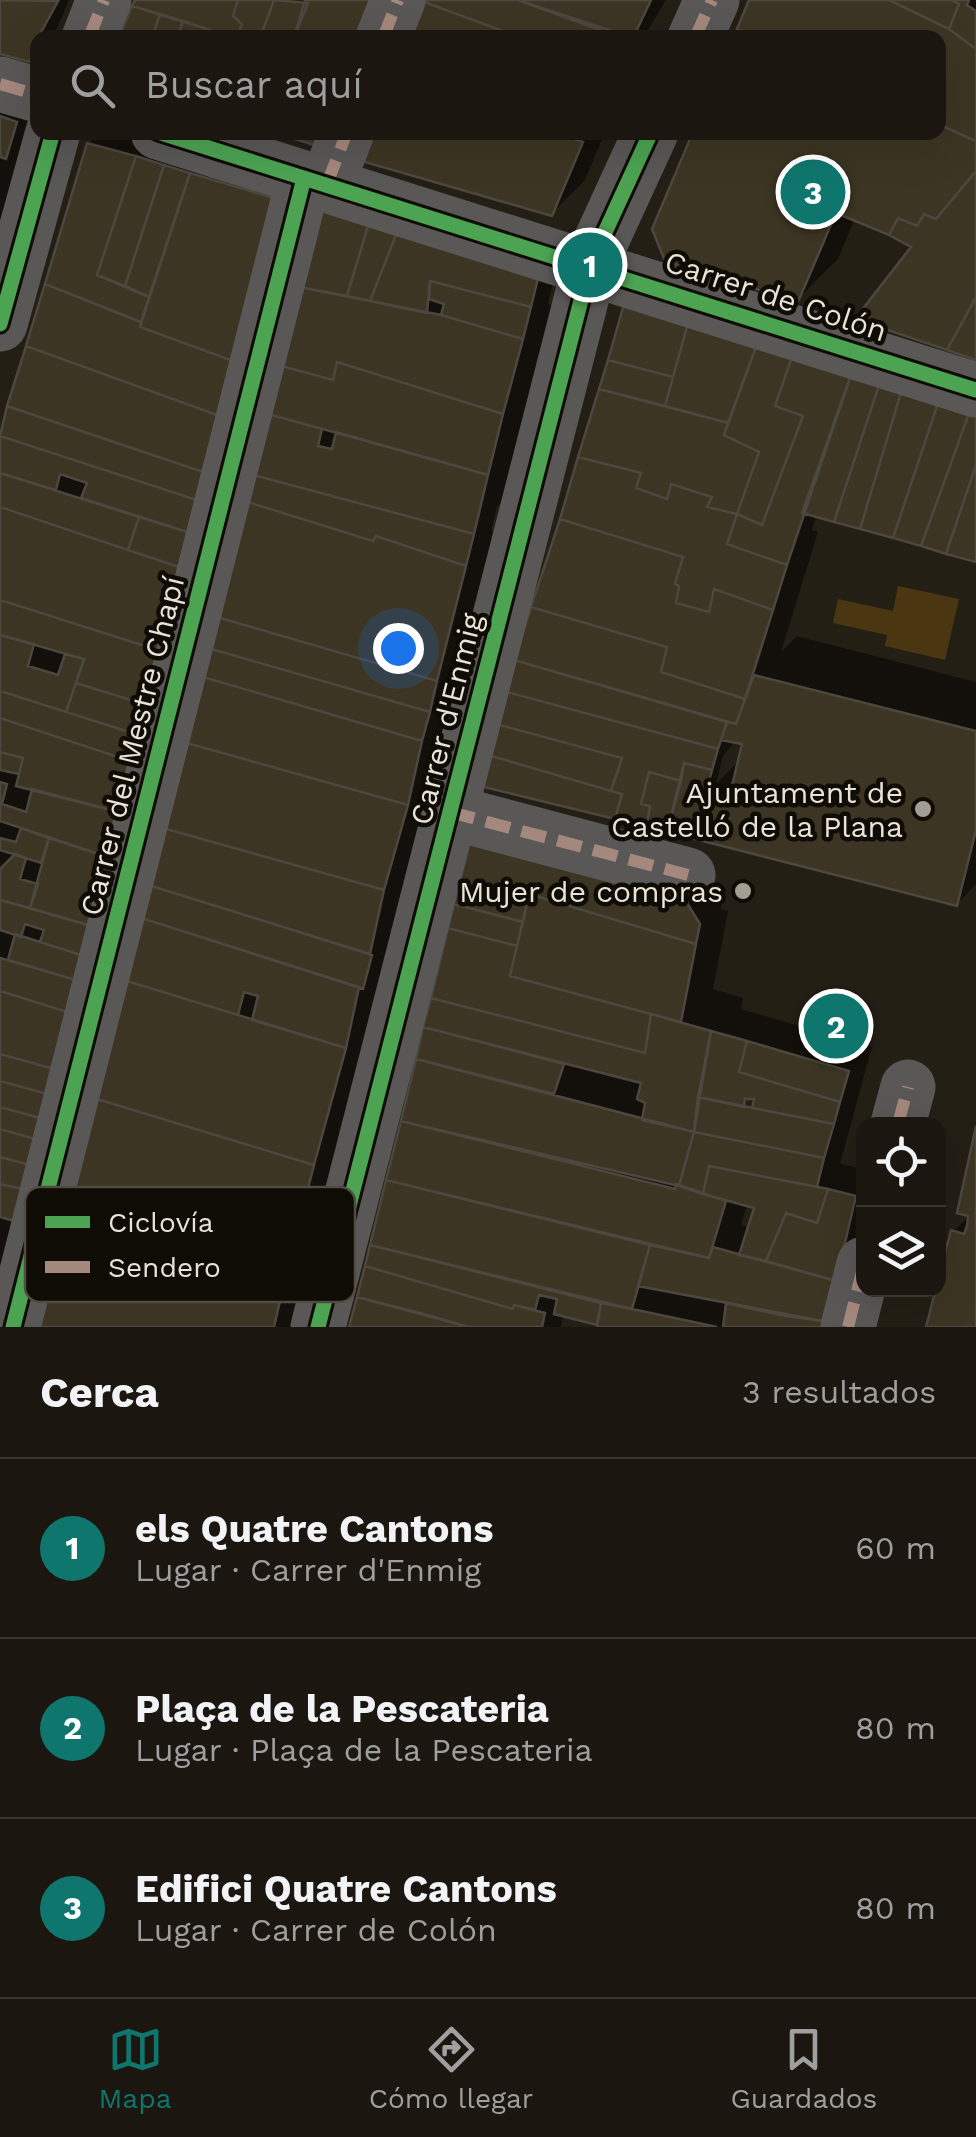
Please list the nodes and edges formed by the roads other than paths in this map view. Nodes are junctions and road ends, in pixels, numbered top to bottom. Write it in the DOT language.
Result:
graph roads {
  1 [pos="104,0"];
  2 [pos="398,0"];
  3 [pos="712,0"];
  4 [pos="92,30"];
  5 [pos="386,30"];
  6 [pos="699,30"];
  7 [pos="0,84"];
  8 [pos="30,93"];
  9 [pos="52,140"];
  10 [pos="184,140"];
  11 [pos="342,140"];
  12 [pos="647,140"];
  13 [pos="316,181"];
  14 [pos="590,265"];
  15 [pos="0,324"];
  16 [pos="976,390"];
  17 [pos="450,812"];
  18 [pos="688,875"];
  19 [pos="50,1187"];
  20 [pos="354,1187"];
  21 [pos="25,1282"];
  22 [pos="856,1294"];
  23 [pos="324,1302"];
  24 [pos="848,1324"];
  25 [pos="13,1327"];
  26 [pos="318,1327"];
  1 -- 4 [label="street"];
  2 -- 5 [label="street"];
  3 -- 6 [label="street"];
  7 -- 8 [label="street"];
  9 -- 15 [label="street"];
  10 -- 13 [label="street, Carrer de Colón"];
  11 -- 13 [label="street, Carrer del Mestre Chapí"];
  12 -- 14 [label="street, Carrer d'Enmig"];
  13 -- 14 [label="street, Carrer de Colón"];
  13 -- 19 [label="street, Carrer del Mestre Chapí"];
  14 -- 16 [label="street, Carrer de Colón"];
  14 -- 17 [label="street, Carrer d'Enmig"];
  17 -- 18 [label="street"];
  17 -- 20 [label="street, Carrer d'Enmig"];
  21 -- 25 [label="street, Carrer del Mestre Chapí"];
  22 -- 24 [label="street"];
  23 -- 26 [label="street, Carrer d'Enmig"];
}
